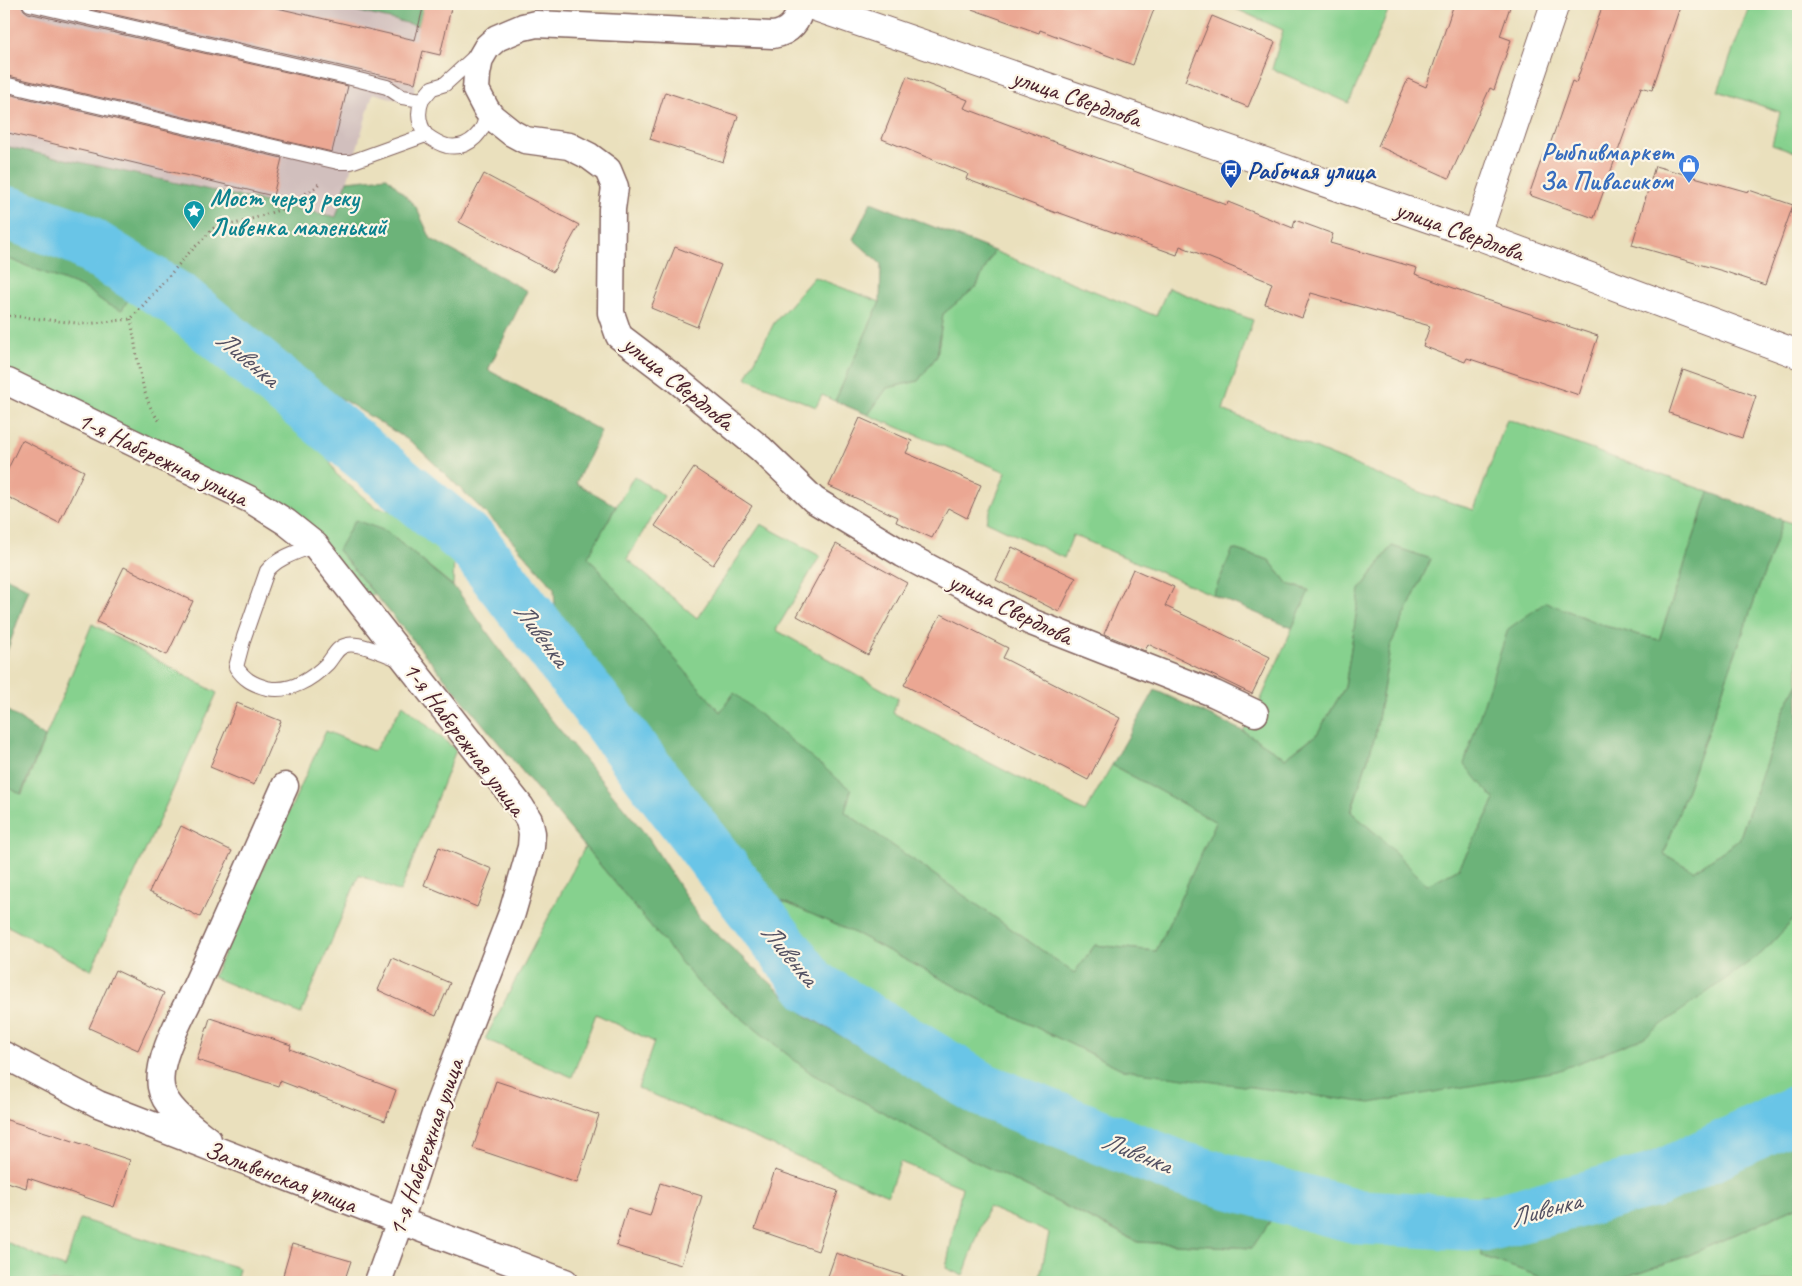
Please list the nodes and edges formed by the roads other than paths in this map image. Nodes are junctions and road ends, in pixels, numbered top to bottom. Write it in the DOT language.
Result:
graph roads {
  1 [pos="30,4"];
  2 [pos="798,4"];
  3 [pos="807,4"];
  4 [pos="1555,4"];
  5 [pos="497,38"];
  6 [pos="4,84"];
  7 [pos="445,84"];
  8 [pos="422,100"];
  9 [pos="481,100"];
  10 [pos="426,135"];
  11 [pos="1478,235"];
  12 [pos="1798,354"];
  13 [pos="8,382"];
  14 [pos="315,545"];
  15 [pos="407,662"];
  16 [pos="1254,713"];
  17 [pos="285,786"];
  18 [pos="4,1055"];
  19 [pos="224,1154"];
  20 [pos="400,1221"];
  21 [pos="378,1282"];
  22 [pos="565,1282"];
  1 -- 8 [label="lane"];
  2 -- 5 [label="street"];
  3 -- 11 [label="main road, улица Свердлова"];
  4 -- 11 [label="main road"];
  5 -- 7 [label="lane"];
  5 -- 9 [label="street"];
  6 -- 10 [label="lane"];
  7 -- 8 [label="lane"];
  7 -- 9 [label="lane"];
  8 -- 10 [label="lane"];
  9 -- 10 [label="lane"];
  9 -- 16 [label="street, улица Свердлова"];
  11 -- 12 [label="main road, улица Свердлова"];
  13 -- 14 [label="street, 1-я Набережная улица"];
  14 -- 15 [label="street, 1-я Набережная улица"];
  14 -- 15 [label="lane"];
  15 -- 20 [label="street, 1-я Набережная улица"];
  17 -- 19 [label="street"];
  18 -- 19 [label="street, Заливенская улица"];
  19 -- 20 [label="street, Заливенская улица"];
  20 -- 21 [label="street, 1-я Набережная улица"];
  20 -- 22 [label="street, Заливенская улица"];
}
